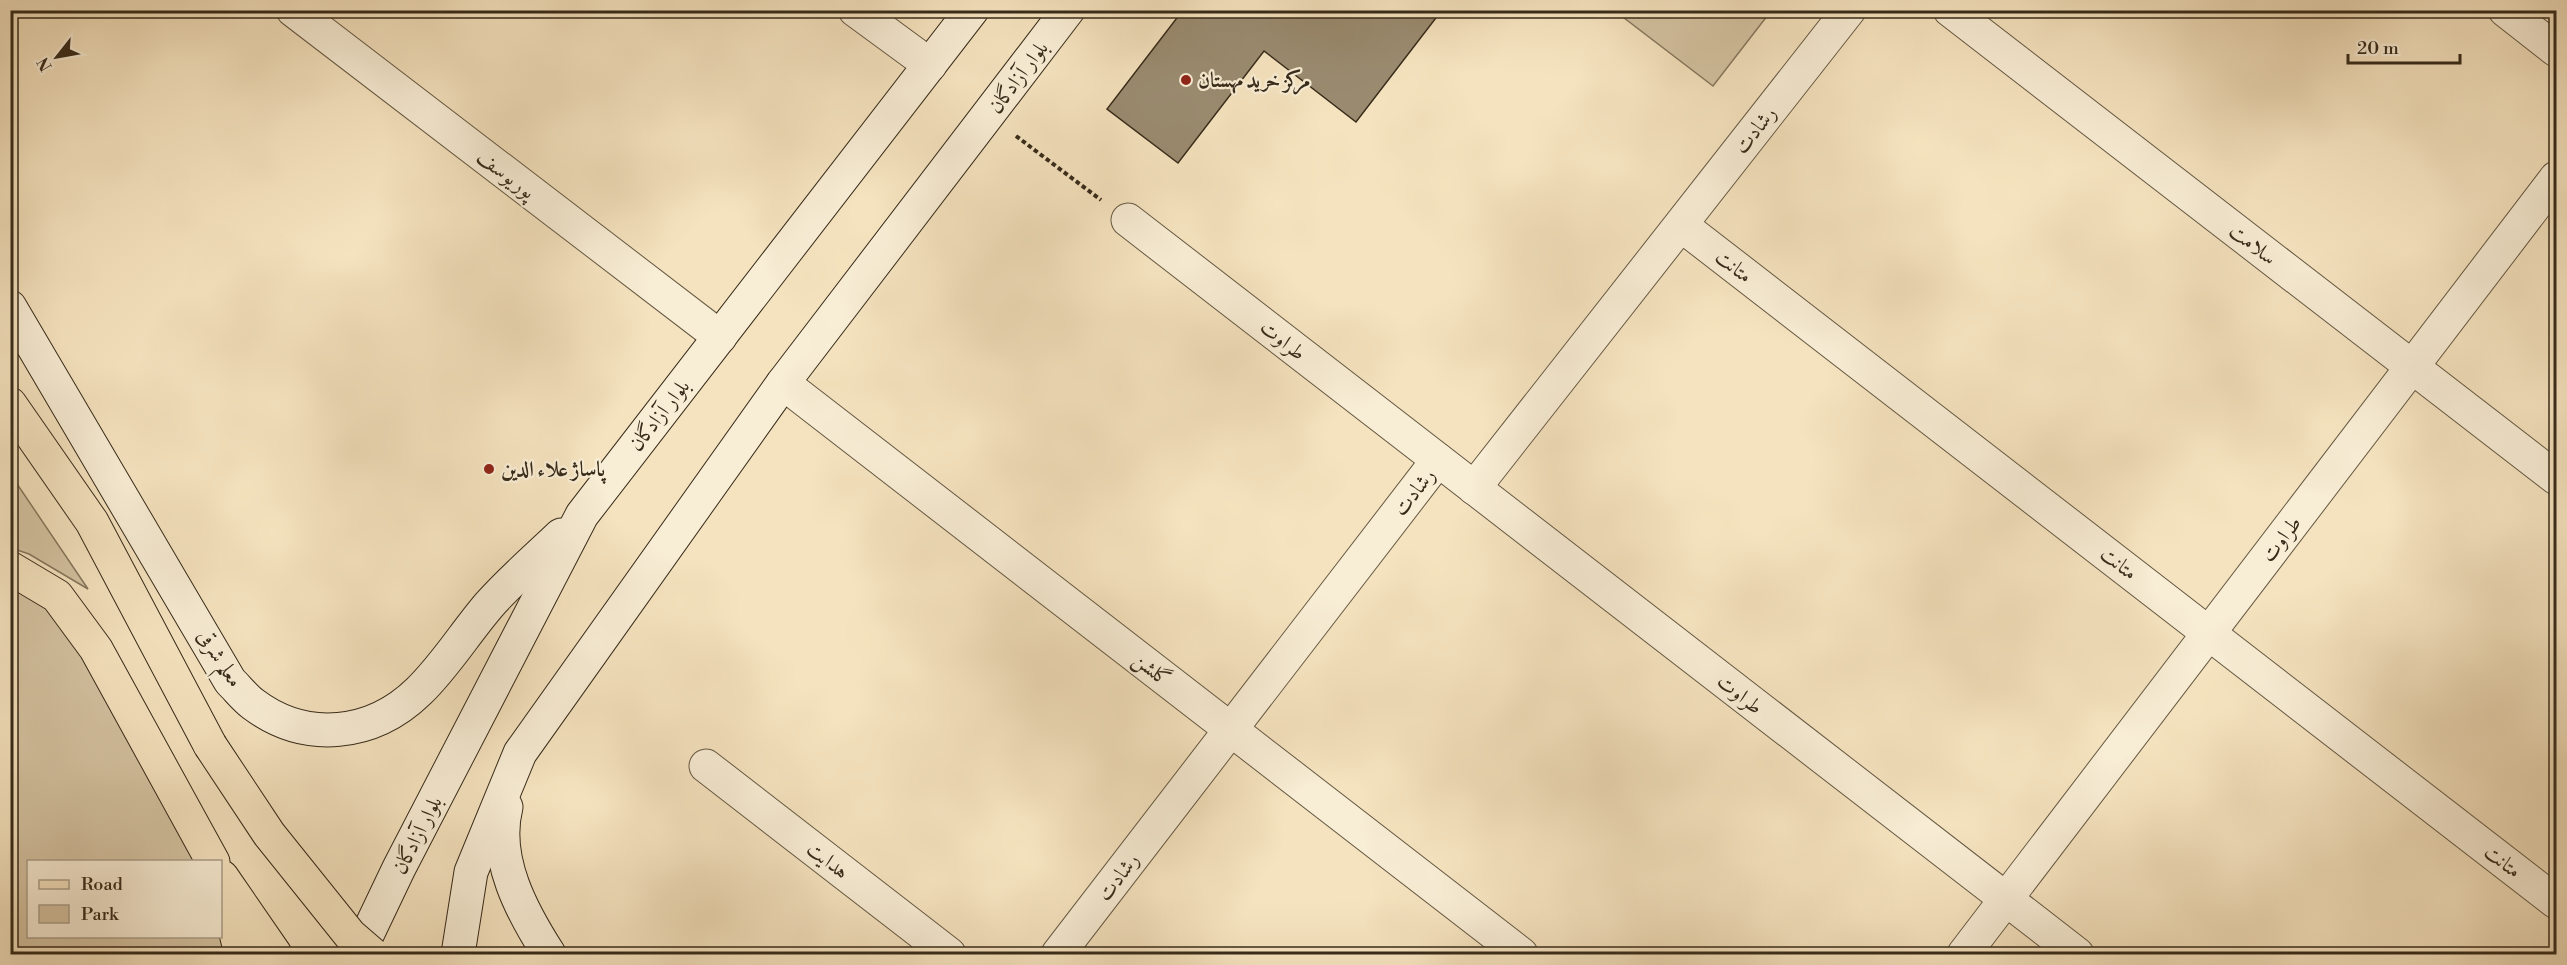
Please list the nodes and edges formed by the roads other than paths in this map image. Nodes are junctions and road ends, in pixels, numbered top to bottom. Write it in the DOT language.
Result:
graph roads {
  1 [pos="293,10"];
  2 [pos="855,10"];
  3 [pos="972,10"];
  4 [pos="1068,10"];
  5 [pos="1849,10"];
  6 [pos="1950,10"];
  7 [pos="2505,10"];
  8 [pos="2556,50"];
  9 [pos="930,65"];
  10 [pos="2556,178"];
  11 [pos="1128,220"];
  12 [pos="1681,225"];
  13 [pos="10,307"];
  14 [pos="720,337"];
  15 [pos="2413,366"];
  16 [pos="783,383"];
  17 [pos="10,404"];
  18 [pos="1438,460"];
  19 [pos="2556,478"];
  20 [pos="1474,488"];
  21 [pos="582,515"];
  22 [pos="10,568"];
  23 [pos="2209,633"];
  24 [pos="1231,730"];
  25 [pos="520,753"];
  26 [pos="706,766"];
  27 [pos="213,860"];
  28 [pos="222,875"];
  29 [pos="222,882"];
  30 [pos="2006,900"];
  31 [pos="2556,902"];
  32 [pos="238,954"];
  33 [pos="275,954"];
  34 [pos="358,954"];
  35 [pos="372,954"];
  36 [pos="458,954"];
  37 [pos="549,954"];
  38 [pos="949,954"];
  39 [pos="1058,954"];
  40 [pos="1521,954"];
  41 [pos="1964,954"];
  42 [pos="2077,954"];
  1 -- 14 [label="street, پوریوسف"];
  2 -- 9 [label="street"];
  3 -- 9 [label="street, بلوار آزادگان"];
  4 -- 16 [label="street, بلوار آزادگان"];
  5 -- 12 [label="street, رشادت"];
  6 -- 15 [label="street, سلامت"];
  7 -- 8 [label="street"];
  9 -- 14 [label="street, بلوار آزادگان"];
  10 -- 15 [label="street, طراوت"];
  11 -- 18 [label="street, طراوت"];
  12 -- 20 [label="street, رشادت"];
  12 -- 23 [label="street, متانت"];
  13 -- 21 [label="street, معلم شرقی"];
  14 -- 21 [label="street, بلوار آزادگان"];
  15 -- 19 [label="street, سلامت"];
  15 -- 23 [label="street, طراوت"];
  16 -- 24 [label="street, گلشن"];
  16 -- 25 [label="street, بلوار آزادگان"];
  17 -- 35 [label="main road, bridge"];
  18 -- 20 [label="street, رشادت"];
  18 -- 24 [label="street, رشادت"];
  20 -- 30 [label="street, طراوت"];
  21 -- 34 [label="street, بلوار آزادگان"];
  22 -- 27 [label="main road"];
  23 -- 30 [label="street, طراوت"];
  23 -- 31 [label="street, متانت"];
  24 -- 39 [label="street, رشادت"];
  24 -- 40 [label="street, گلشن"];
  25 -- 36 [label="street"];
  25 -- 37 [label="street"];
  26 -- 38 [label="street, هدایت"];
  28 -- 33 [label="main road"];
  29 -- 32 [label="main road"];
  30 -- 41 [label="street, طراوت"];
  30 -- 42 [label="street, طراوت"];
}
